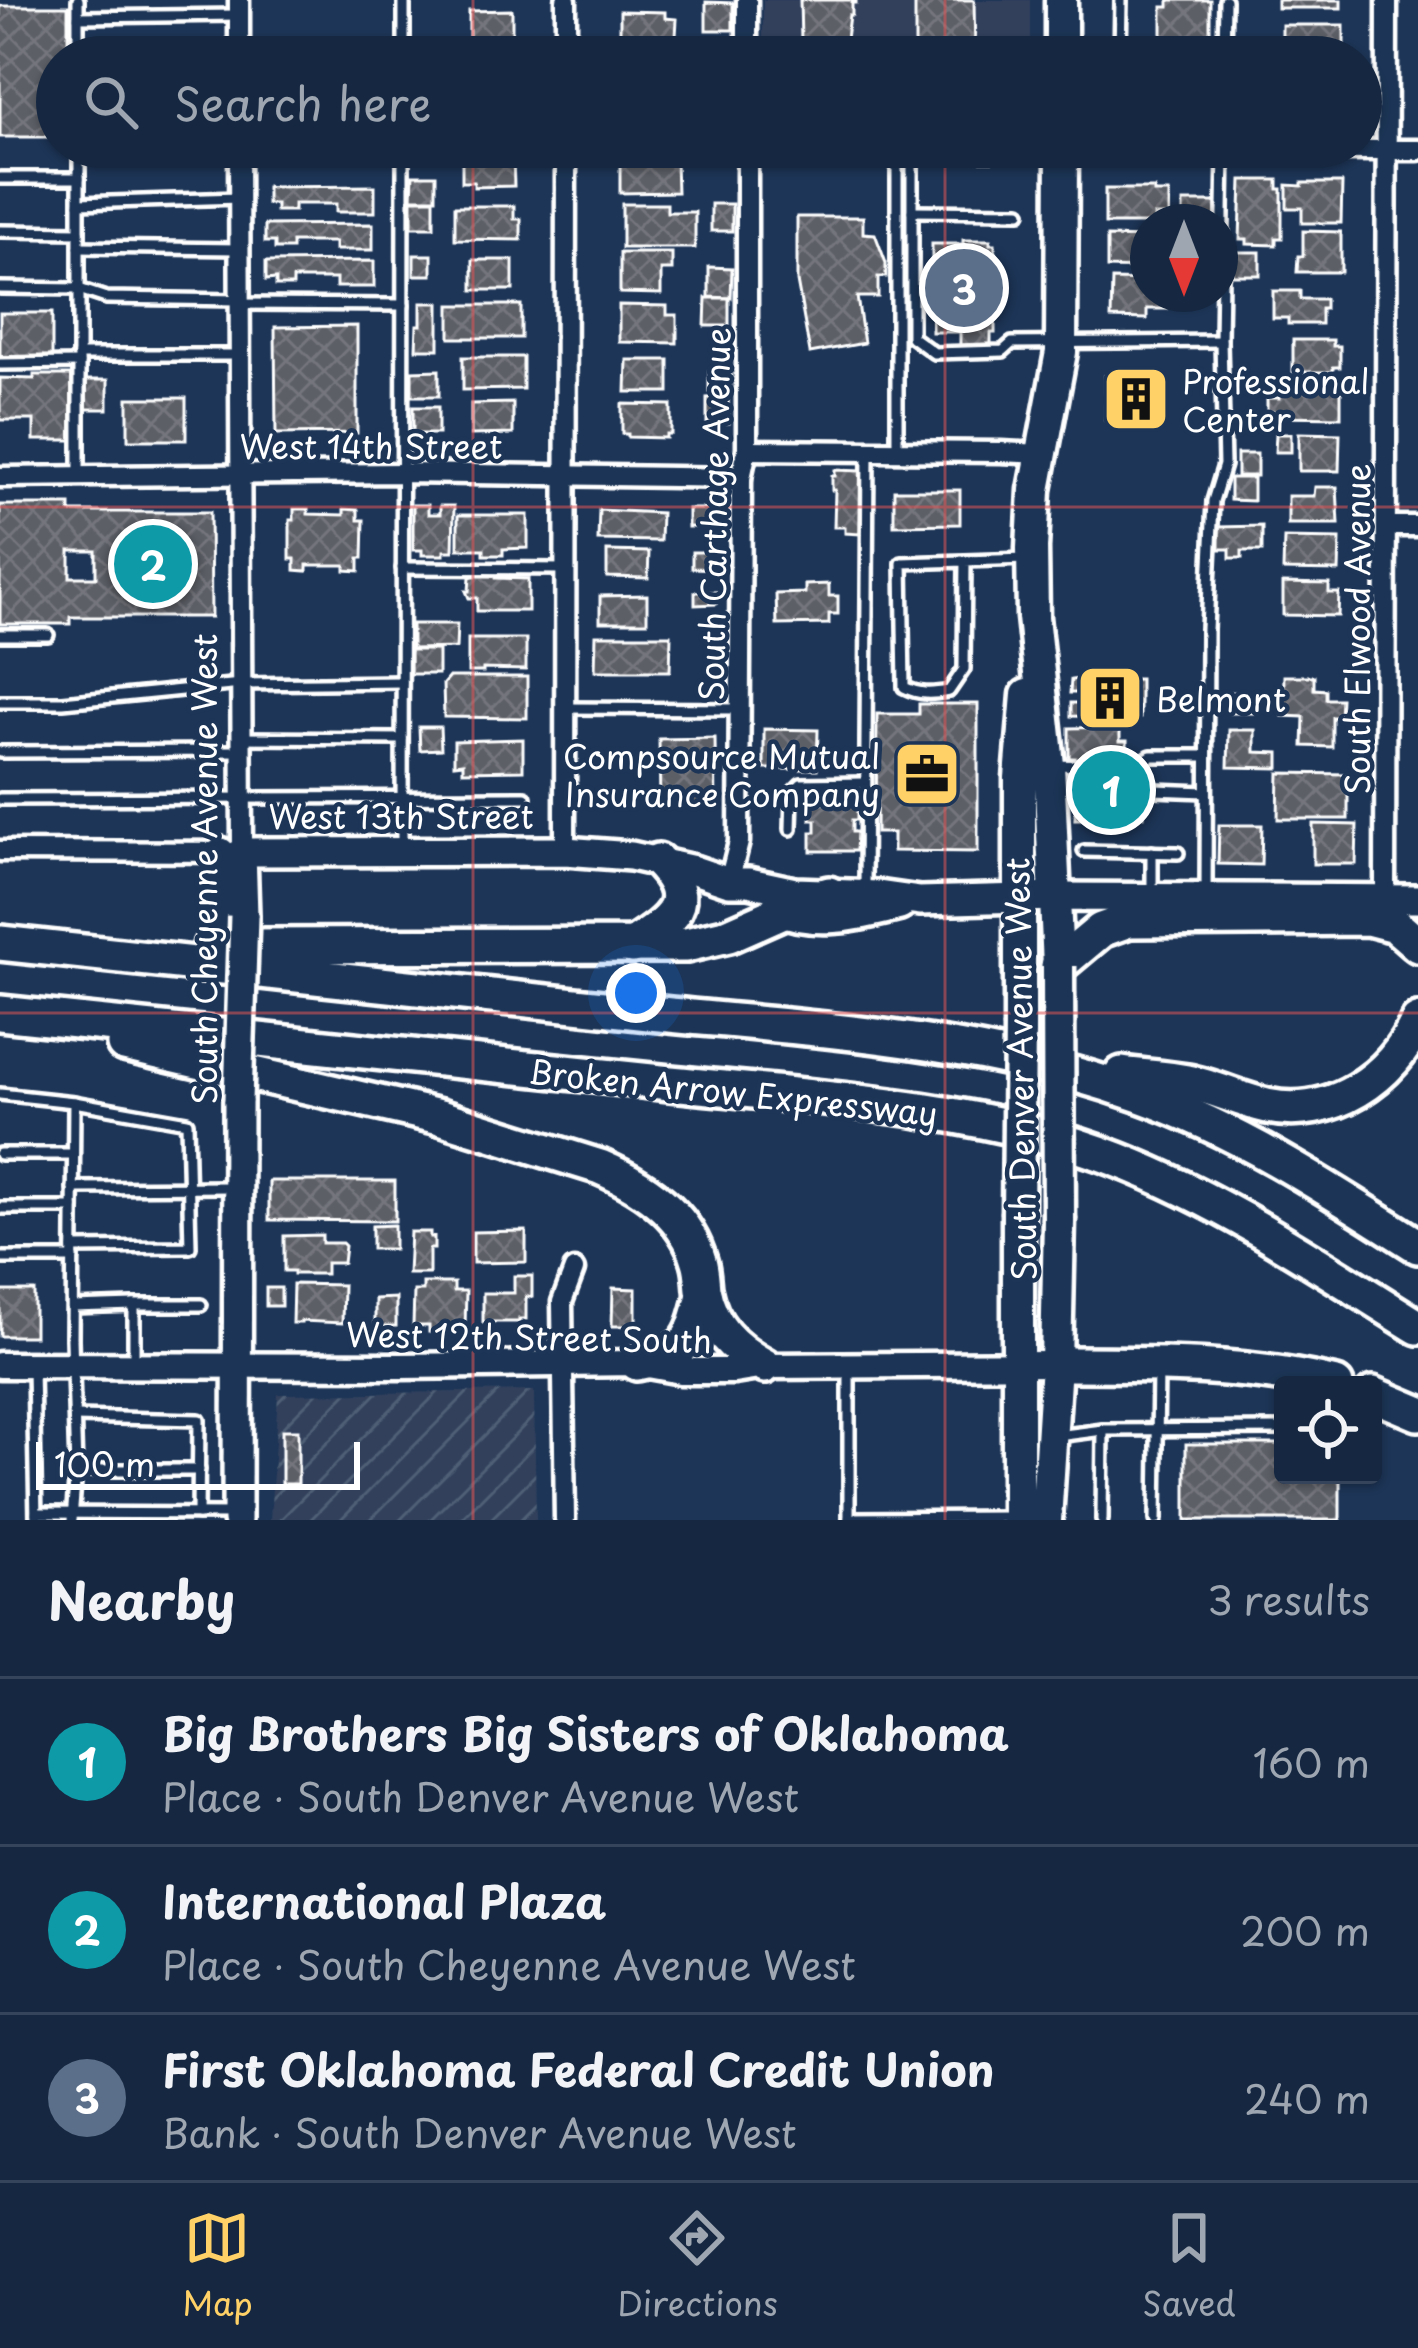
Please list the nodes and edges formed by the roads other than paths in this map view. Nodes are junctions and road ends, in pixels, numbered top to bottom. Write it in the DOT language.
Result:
graph roads {
  1 [pos="78,0"];
  2 [pos="404,0"];
  3 [pos="566,0"];
  4 [pos="747,0"];
  5 [pos="1061,0"];
  6 [pos="1120,0"];
  7 [pos="1225,0"];
  8 [pos="1387,0"];
  9 [pos="239,8"];
  10 [pos="78,17"];
  11 [pos="78,36"];
  12 [pos="404,36"];
  13 [pos="566,36"];
  14 [pos="747,36"];
  15 [pos="1061,36"];
  16 [pos="1120,36"];
  17 [pos="1224,36"];
  18 [pos="1382,150"];
  19 [pos="1387,150"];
  20 [pos="1418,150"];
  21 [pos="79,168"];
  22 [pos="239,168"];
  23 [pos="404,168"];
  24 [pos="566,168"];
  25 [pos="747,168"];
  26 [pos="904,168"];
  27 [pos="906,168"];
  28 [pos="1062,168"];
  29 [pos="1224,168"];
  30 [pos="0,178"];
  31 [pos="79,178"];
  32 [pos="239,198"];
  33 [pos="79,203"];
  34 [pos="912,211"];
  35 [pos="1020,212"];
  36 [pos="0,231"];
  37 [pos="79,232"];
  38 [pos="79,247"];
  39 [pos="239,249"];
  40 [pos="0,288"];
  41 [pos="79,289"];
  42 [pos="238,302"];
  43 [pos="403,305"];
  44 [pos="1061,340"];
  45 [pos="1221,341"];
  46 [pos="238,355"];
  47 [pos="79,359"];
  48 [pos="0,364"];
  49 [pos="747,451"];
  50 [pos="868,451"];
  51 [pos="897,451"];
  52 [pos="1041,454"];
  53 [pos="403,473"];
  54 [pos="566,475"];
  55 [pos="0,476"];
  56 [pos="79,476"];
  57 [pos="238,476"];
  58 [pos="741,478"];
  59 [pos="1386,526"];
  60 [pos="1418,526"];
  61 [pos="1032,559"];
  62 [pos="964,561"];
  63 [pos="402,568"];
  64 [pos="566,568"];
  65 [pos="1033,617"];
  66 [pos="0,635"];
  67 [pos="48,635"];
  68 [pos="402,682"];
  69 [pos="241,684"];
  70 [pos="0,702"];
  71 [pos="565,708"];
  72 [pos="740,709"];
  73 [pos="402,739"];
  74 [pos="241,744"];
  75 [pos="0,752"];
  76 [pos="1206,756"];
  77 [pos="1049,765"];
  78 [pos="1090,766"];
  79 [pos="1110,766"];
  80 [pos="866,783"];
  81 [pos="1154,790"];
  82 [pos="1206,792"];
  83 [pos="525,797"];
  84 [pos="0,799"];
  85 [pos="242,799"];
  86 [pos="402,799"];
  87 [pos="791,829"];
  88 [pos="0,851"];
  89 [pos="402,851"];
  90 [pos="565,851"];
  91 [pos="1084,851"];
  92 [pos="231,852"];
  93 [pos="1152,852"];
  94 [pos="1178,853"];
  95 [pos="658,861"];
  96 [pos="729,882"];
  97 [pos="830,894"];
  98 [pos="865,895"];
  99 [pos="1054,897"];
  100 [pos="1152,898"];
  101 [pos="1206,898"];
  102 [pos="1384,898"];
  103 [pos="1418,899"];
  104 [pos="1021,900"];
  105 [pos="920,901"];
  106 [pos="782,913"];
  107 [pos="0,941"];
  108 [pos="1418,945"];
  109 [pos="632,946"];
  110 [pos="1058,966"];
  111 [pos="0,1014"];
  112 [pos="1418,1022"];
  113 [pos="1042,1064"];
  114 [pos="0,1094"];
  115 [pos="74,1102"];
  116 [pos="0,1154"];
  117 [pos="74,1154"];
  118 [pos="188,1187"];
  119 [pos="237,1187"];
  120 [pos="73,1188"];
  121 [pos="0,1208"];
  122 [pos="73,1208"];
  123 [pos="1418,1246"];
  124 [pos="73,1253"];
  125 [pos="0,1258"];
  126 [pos="574,1270"];
  127 [pos="704,1295"];
  128 [pos="134,1305"];
  129 [pos="201,1305"];
  130 [pos="73,1307"];
  131 [pos="1418,1327"];
  132 [pos="637,1363"];
  133 [pos="1017,1363"];
  134 [pos="849,1364"];
  135 [pos="1056,1364"];
  136 [pos="1158,1364"];
  137 [pos="0,1365"];
  138 [pos="564,1365"];
  139 [pos="33,1366"];
  140 [pos="74,1366"];
  141 [pos="134,1366"];
  142 [pos="236,1366"];
  143 [pos="765,1366"];
  144 [pos="1298,1376"];
  145 [pos="1382,1398"];
  146 [pos="1418,1413"];
  147 [pos="75,1417"];
  148 [pos="1274,1429"];
  149 [pos="1103,1430"];
  150 [pos="1157,1430"];
  151 [pos="1051,1437"];
  152 [pos="76,1470"];
  153 [pos="199,1470"];
  154 [pos="198,1514"];
  155 [pos="36,1517"];
  156 [pos="72,1517"];
  157 [pos="237,1517"];
  158 [pos="849,1519"];
  159 [pos="1027,1519"];
  160 [pos="565,1520"];
  161 [pos="1102,1520"];
  162 [pos="1156,1520"];
  1 -- 10 [label="lane"];
  2 -- 12 [label="lane"];
  3 -- 13 [label="street"];
  4 -- 14 [label="street"];
  5 -- 15 [label="main road"];
  6 -- 16 [label="lane"];
  7 -- 17 [label="lane"];
  8 -- 19 [label="street, South Elwood Avenue"];
  9 -- 10 [label="lane"];
  10 -- 11 [label="lane"];
  18 -- 19 [label="street"];
  19 -- 20 [label="street"];
  19 -- 59 [label="street, South Elwood Avenue"];
  21 -- 31 [label="lane"];
  22 -- 32 [label="street, South Cheyenne Avenue West"];
  23 -- 43 [label="lane"];
  24 -- 54 [label="street"];
  25 -- 49 [label="street, South Carthage Avenue"];
  26 -- 51 [label="lane"];
  27 -- 34 [label="lane"];
  28 -- 44 [label="main road, South Denver Avenue West"];
  29 -- 45 [label="lane"];
  30 -- 31 [label="lane"];
  31 -- 33 [label="lane"];
  32 -- 33 [label="lane"];
  32 -- 39 [label="street, South Cheyenne Avenue West"];
  33 -- 37 [label="lane"];
  34 -- 35 [label="lane"];
  34 -- 44 [label="lane"];
  36 -- 37 [label="lane"];
  37 -- 38 [label="lane"];
  38 -- 39 [label="lane"];
  38 -- 41 [label="lane"];
  39 -- 42 [label="street, South Cheyenne Avenue West"];
  40 -- 41 [label="lane"];
  41 -- 42 [label="lane"];
  41 -- 47 [label="lane"];
  42 -- 43 [label="lane"];
  42 -- 46 [label="street, South Cheyenne Avenue West"];
  43 -- 53 [label="lane"];
  44 -- 45 [label="lane"];
  44 -- 52 [label="main road, South Denver Avenue West"];
  45 -- 76 [label="lane"];
  46 -- 47 [label="lane"];
  46 -- 57 [label="street, South Cheyenne Avenue West"];
  47 -- 48 [label="lane"];
  47 -- 56 [label="lane"];
  49 -- 50 [label="street"];
  49 -- 58 [label="street, South Carthage Avenue"];
  50 -- 51 [label="street"];
  50 -- 80 [label="lane"];
  51 -- 52 [label="street"];
  52 -- 61 [label="main road, South Denver Avenue West"];
  53 -- 54 [label="street, West 14th Street"];
  53 -- 57 [label="street, West 14th Street"];
  53 -- 63 [label="lane"];
  54 -- 58 [label="street, West 14th Street"];
  54 -- 64 [label="street"];
  55 -- 56 [label="street, West 14th Street"];
  56 -- 57 [label="street, West 14th Street"];
  57 -- 69 [label="street, South Cheyenne Avenue West"];
  58 -- 72 [label="street, South Carthage Avenue"];
  59 -- 60 [label="street"];
  59 -- 102 [label="street, South Elwood Avenue"];
  61 -- 62 [label="lane"];
  61 -- 65 [label="main road, South Denver Avenue West"];
  62 -- 62 [label="lane"];
  63 -- 64 [label="lane"];
  63 -- 68 [label="lane"];
  64 -- 71 [label="street"];
  65 -- 77 [label="main road, South Denver Avenue West"];
  65 -- 104 [label="main road, South Denver Avenue West"];
  66 -- 67 [label="lane"];
  68 -- 69 [label="lane"];
  68 -- 73 [label="lane"];
  69 -- 70 [label="lane"];
  69 -- 74 [label="street, South Cheyenne Avenue West"];
  71 -- 72 [label="lane"];
  71 -- 90 [label="street"];
  72 -- 96 [label="street, South Carthage Avenue"];
  73 -- 74 [label="lane"];
  73 -- 86 [label="lane"];
  74 -- 75 [label="lane"];
  74 -- 85 [label="street, South Cheyenne Avenue West"];
  76 -- 79 [label="lane"];
  76 -- 82 [label="lane"];
  77 -- 78 [label="lane"];
  77 -- 99 [label="main road, South Denver Avenue West"];
  80 -- 87 [label="lane"];
  80 -- 98 [label="lane"];
  81 -- 82 [label="lane"];
  82 -- 101 [label="lane"];
  83 -- 86 [label="lane"];
  84 -- 85 [label="lane"];
  85 -- 86 [label="lane"];
  85 -- 92 [label="street, South Cheyenne Avenue West"];
  86 -- 89 [label="lane"];
  88 -- 92 [label="street, West 13th Street"];
  89 -- 90 [label="main road, West 13th Street"];
  89 -- 92 [label="main road, West 13th Street"];
  90 -- 95 [label="main road, West 13th Street"];
  91 -- 93 [label="lane"];
  92 -- 119 [label="main road, South Cheyenne Avenue West, bridge"];
  93 -- 94 [label="lane"];
  93 -- 100 [label="lane"];
  95 -- 96 [label="main road, West 13th Street"];
  95 -- 109 [label="highway"];
  96 -- 97 [label="main road"];
  96 -- 106 [label="main road"];
  97 -- 98 [label="main road"];
  97 -- 106 [label="highway"];
  98 -- 105 [label="main road"];
  99 -- 100 [label="main road"];
  99 -- 104 [label="main road"];
  99 -- 110 [label="main road, South Denver Avenue West"];
  100 -- 101 [label="main road"];
  101 -- 102 [label="main road"];
  102 -- 103 [label="main road"];
  104 -- 105 [label="main road"];
  104 -- 133 [label="main road, South Denver Avenue West, bridge"];
  105 -- 106 [label="main road"];
  106 -- 109 [label="highway"];
  107 -- 109 [label="highway"];
  107 -- 113 [label="highway, Broken Arrow Expressway"];
  108 -- 110 [label="highway"];
  110 -- 135 [label="main road, South Denver Avenue West, bridge"];
  111 -- 127 [label="highway"];
  111 -- 131 [label="highway, Broken Arrow Expressway"];
  112 -- 113 [label="highway"];
  113 -- 123 [label="highway, Broken Arrow Expressway"];
  114 -- 115 [label="lane"];
  115 -- 117 [label="lane"];
  115 -- 118 [label="lane"];
  116 -- 117 [label="lane"];
  117 -- 120 [label="lane"];
  118 -- 119 [label="lane"];
  118 -- 120 [label="lane"];
  118 -- 124 [label="lane"];
  119 -- 142 [label="main road, South Cheyenne Avenue West"];
  120 -- 122 [label="lane"];
  121 -- 122 [label="lane"];
  122 -- 124 [label="lane"];
  124 -- 125 [label="lane"];
  124 -- 130 [label="lane"];
  126 -- 138 [label="street"];
  127 -- 132 [label="highway"];
  127 -- 143 [label="highway"];
  128 -- 129 [label="lane"];
  128 -- 130 [label="lane"];
  128 -- 141 [label="lane"];
  130 -- 140 [label="lane"];
  132 -- 138 [label="street, West 12th Street South"];
  132 -- 143 [label="street, West 12th Street South"];
  133 -- 134 [label="street, West 12th Street South"];
  133 -- 135 [label="street, West 12th Street South"];
  133 -- 159 [label="main road, South Denver Avenue West"];
  134 -- 143 [label="street, West 12th Street South"];
  134 -- 158 [label="lane"];
  135 -- 136 [label="highway"];
  135 -- 151 [label="main road, South Denver Avenue West"];
  136 -- 144 [label="highway"];
  136 -- 150 [label="lane"];
  137 -- 139 [label="street, West 12th Street South"];
  138 -- 142 [label="street, West 12th Street South"];
  138 -- 160 [label="street"];
  139 -- 140 [label="street, West 12th Street South"];
  139 -- 155 [label="lane"];
  140 -- 141 [label="street, West 12th Street South"];
  140 -- 147 [label="lane"];
  141 -- 142 [label="street, West 12th Street South"];
  142 -- 157 [label="main road, South Cheyenne Avenue West"];
  145 -- 146 [label="highway"];
  147 -- 152 [label="lane"];
  147 -- 153 [label="lane"];
  148 -- 150 [label="lane"];
  149 -- 150 [label="lane"];
  149 -- 151 [label="lane"];
  149 -- 161 [label="lane"];
  150 -- 162 [label="lane"];
  151 -- 159 [label="main road, South Denver Avenue West"];
  152 -- 153 [label="lane"];
  152 -- 156 [label="lane"];
  153 -- 154 [label="lane"];
  154 -- 156 [label="lane"];
  154 -- 157 [label="lane"];
  155 -- 156 [label="lane"];
  158 -- 159 [label="lane"];
}
